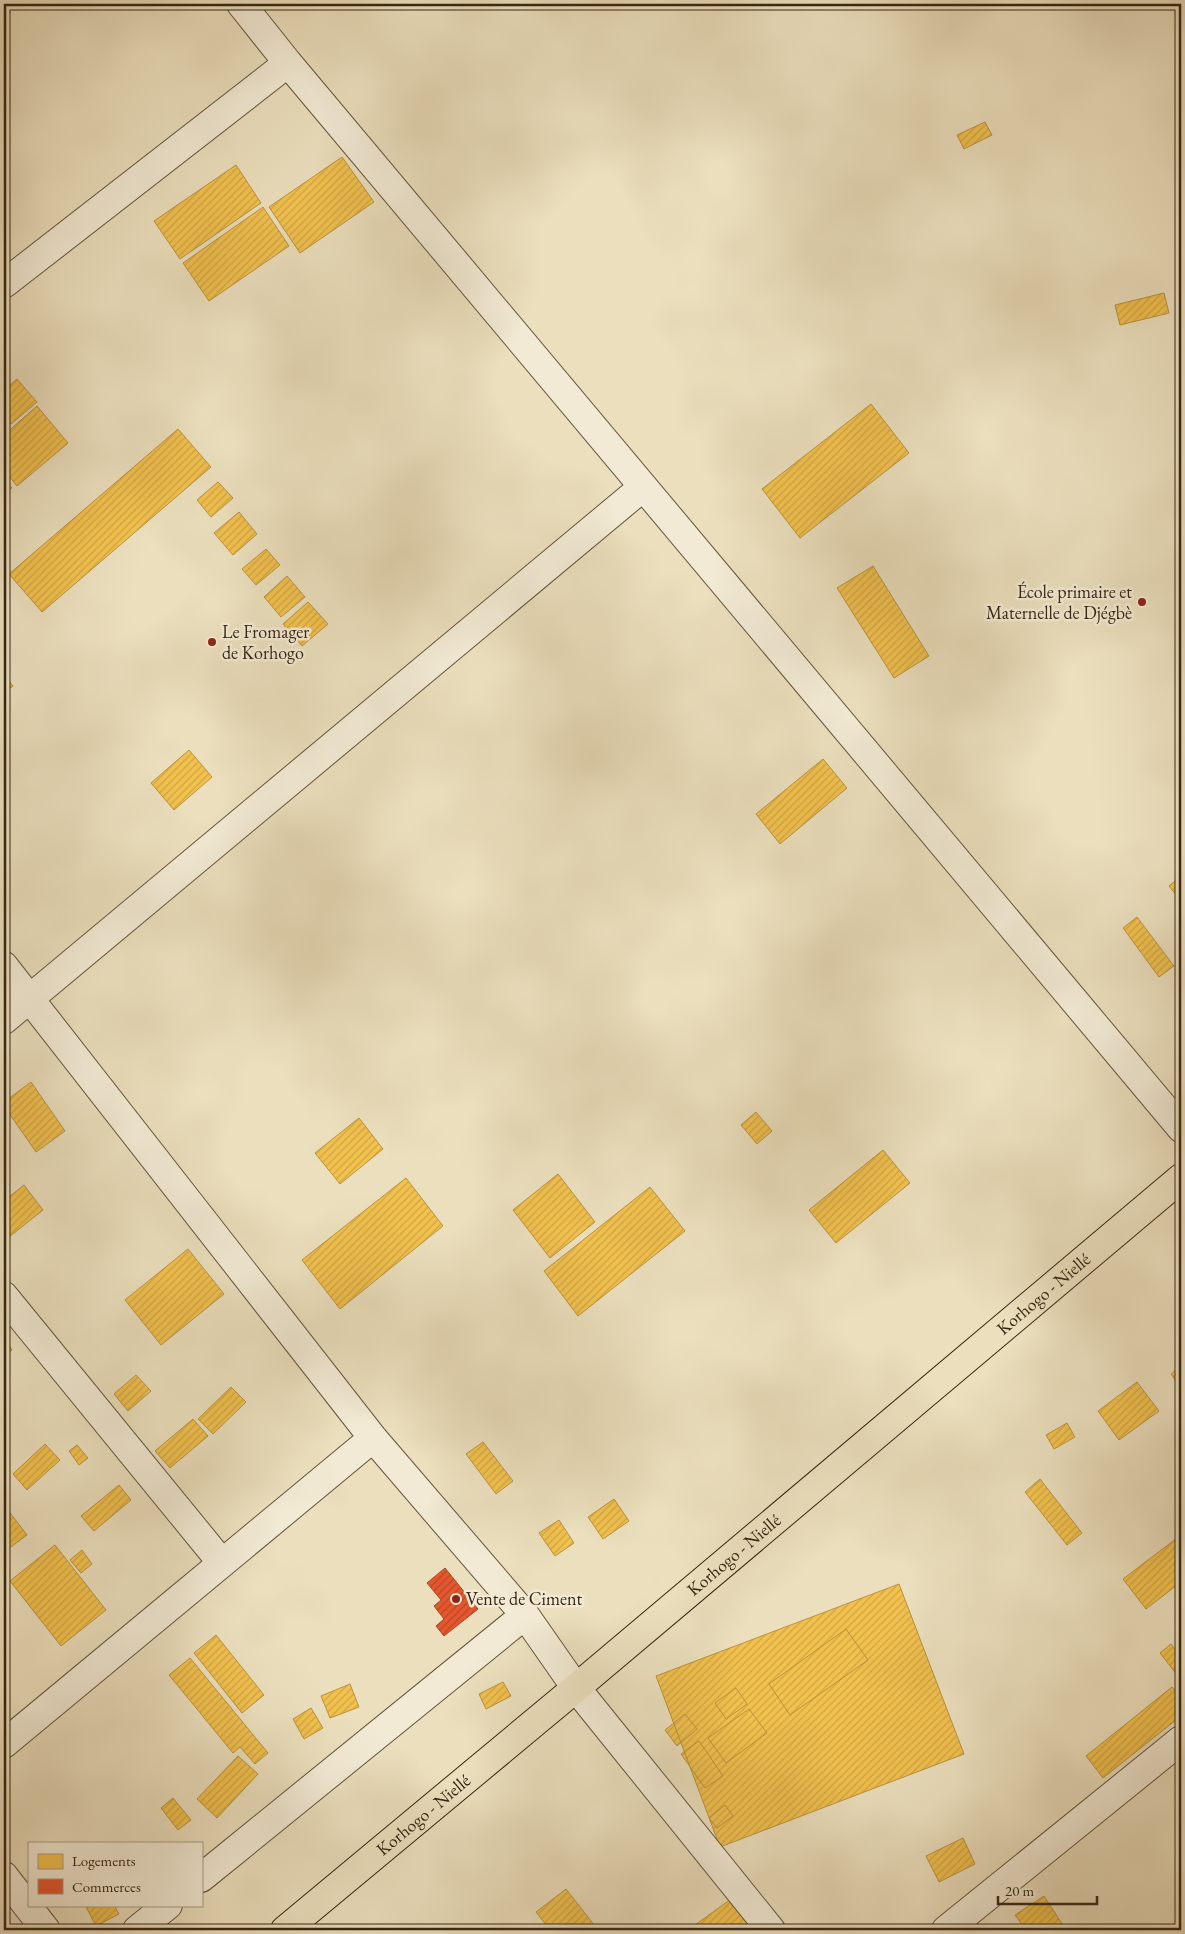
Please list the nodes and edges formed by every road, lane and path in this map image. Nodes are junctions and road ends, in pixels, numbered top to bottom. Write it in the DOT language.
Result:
graph roads {
  1 [pos="241,4"];
  2 [pos="288,64"];
  3 [pos="4,284"];
  4 [pos="643,487"];
  5 [pos="4,966"];
  6 [pos="30,998"];
  7 [pos="4,1020"];
  8 [pos="1181,1128"];
  9 [pos="1181,1178"];
  10 [pos="4,1296"];
  11 [pos="373,1438"];
  12 [pos="222,1563"];
  13 [pos="525,1615"];
  14 [pos="576,1688"];
  15 [pos="1181,1740"];
  16 [pos="4,1744"];
  17 [pos="4,1876"];
  18 [pos="202,1877"];
  19 [pos="167,1906"];
  20 [pos="46,1930"];
  21 [pos="137,1930"];
  22 [pos="286,1930"];
  23 [pos="771,1930"];
  24 [pos="946,1930"];
  1 -- 2 [label="street"];
  2 -- 3 [label="street"];
  2 -- 4 [label="street"];
  4 -- 6 [label="street"];
  4 -- 8 [label="street"];
  5 -- 6 [label="street"];
  6 -- 7 [label="street"];
  6 -- 11 [label="street"];
  9 -- 14 [label="main road, Korhogo - Niellé"];
  10 -- 12 [label="street"];
  11 -- 12 [label="street"];
  11 -- 13 [label="street"];
  12 -- 16 [label="street"];
  13 -- 14 [label="street"];
  13 -- 18 [label="street"];
  14 -- 22 [label="main road, Korhogo - Niellé"];
  14 -- 23 [label="street"];
  15 -- 24 [label="street"];
  17 -- 20 [label="street"];
  19 -- 21 [label="street"];
}
